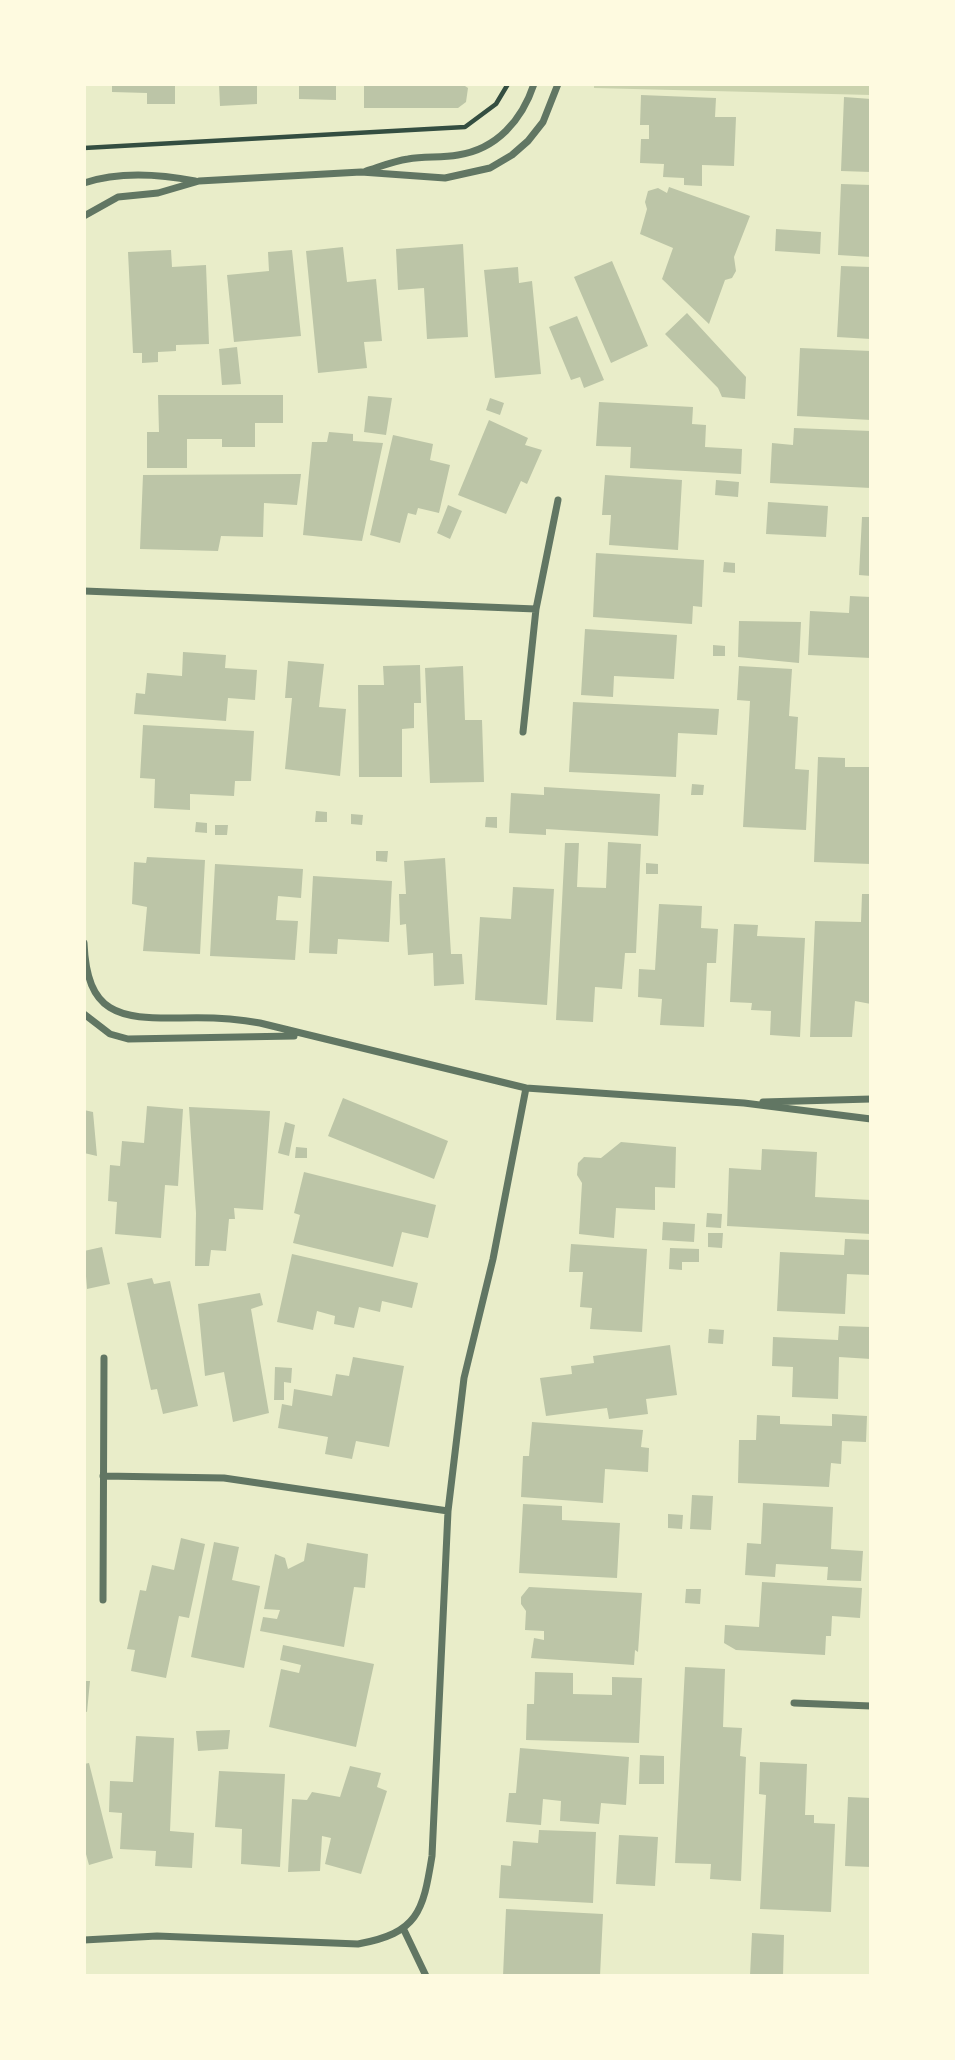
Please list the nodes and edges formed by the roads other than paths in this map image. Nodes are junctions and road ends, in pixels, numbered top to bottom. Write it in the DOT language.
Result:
graph roads {
  1 [pos="534,84"];
  2 [pos="558,84"];
  3 [pos="362,172"];
  4 [pos="200,181"];
  5 [pos="84,183"];
  6 [pos="84,216"];
  7 [pos="558,500"];
  8 [pos="84,591"];
  9 [pos="536,609"];
  10 [pos="523,732"];
  11 [pos="84,943"];
  12 [pos="84,1014"];
  13 [pos="302,1036"];
  14 [pos="526,1088"];
  15 [pos="871,1099"];
  16 [pos="744,1103"];
  17 [pos="871,1119"];
  18 [pos="104,1357"];
  19 [pos="103,1476"];
  20 [pos="448,1511"];
  21 [pos="103,1601"];
  22 [pos="794,1703"];
  23 [pos="871,1706"];
  24 [pos="404,1930"];
  25 [pos="84,1940"];
  26 [pos="426,1976"];
  1 -- 3 [label="street"];
  2 -- 3 [label="street"];
  3 -- 4 [label="street"];
  4 -- 5 [label="street"];
  4 -- 6 [label="street"];
  7 -- 9 [label="street"];
  8 -- 9 [label="street"];
  9 -- 10 [label="street"];
  11 -- 13 [label="street"];
  12 -- 13 [label="street"];
  13 -- 14 [label="street"];
  14 -- 16 [label="street"];
  14 -- 20 [label="street"];
  15 -- 16 [label="street"];
  16 -- 17 [label="street"];
  18 -- 19 [label="street"];
  19 -- 20 [label="street"];
  19 -- 21 [label="street"];
  20 -- 24 [label="street"];
  22 -- 23 [label="street"];
  24 -- 25 [label="street"];
  24 -- 26 [label="street"];
}
